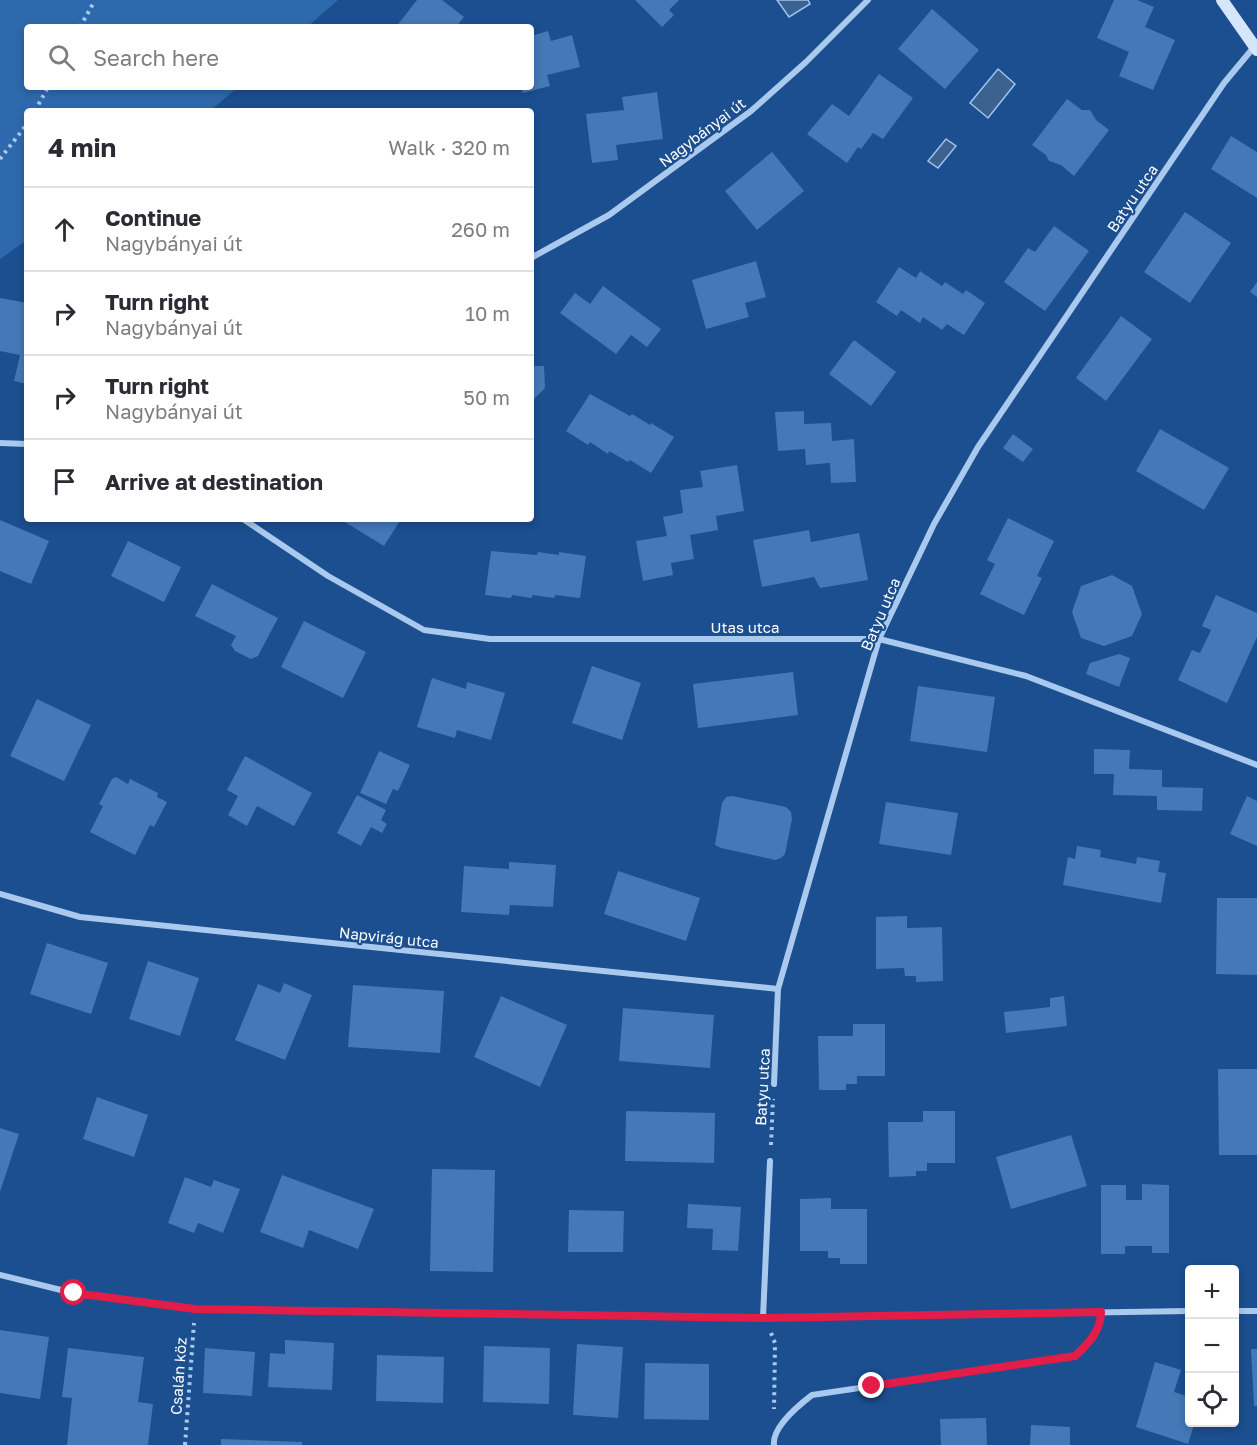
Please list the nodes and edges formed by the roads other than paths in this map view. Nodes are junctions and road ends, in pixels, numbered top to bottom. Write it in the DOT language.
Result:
graph roads {
  1 [pos="868,0"];
  2 [pos="1222,0"];
  3 [pos="1256,48"];
  4 [pos="534,256"];
  5 [pos="0,443"];
  6 [pos="24,444"];
  7 [pos="247,522"];
  8 [pos="879,639"];
  9 [pos="1257,765"];
  10 [pos="0,894"];
  11 [pos="778,989"];
  12 [pos="774,1084"];
  13 [pos="770,1161"];
  14 [pos="0,1275"];
  15 [pos="1185,1311"];
  16 [pos="1239,1311"];
  17 [pos="1257,1311"];
  18 [pos="1101,1312"];
  19 [pos="763,1318"];
  20 [pos="773,1442"];
  1 -- 4 [label="street, Nagybányai út"];
  2 -- 3 [label="street"];
  3 -- 8 [label="street, Batyu utca"];
  5 -- 6 [label="street"];
  7 -- 8 [label="street, Utas utca"];
  8 -- 9 [label="street, Utas utca"];
  8 -- 11 [label="street, Batyu utca"];
  10 -- 11 [label="street, Napvirág utca"];
  11 -- 12 [label="street, Batyu utca"];
  13 -- 19 [label="street"];
  14 -- 19 [label="street"];
  15 -- 18 [label="street"];
  16 -- 17 [label="street"];
  18 -- 19 [label="street"];
  18 -- 20 [label="street"];
}
